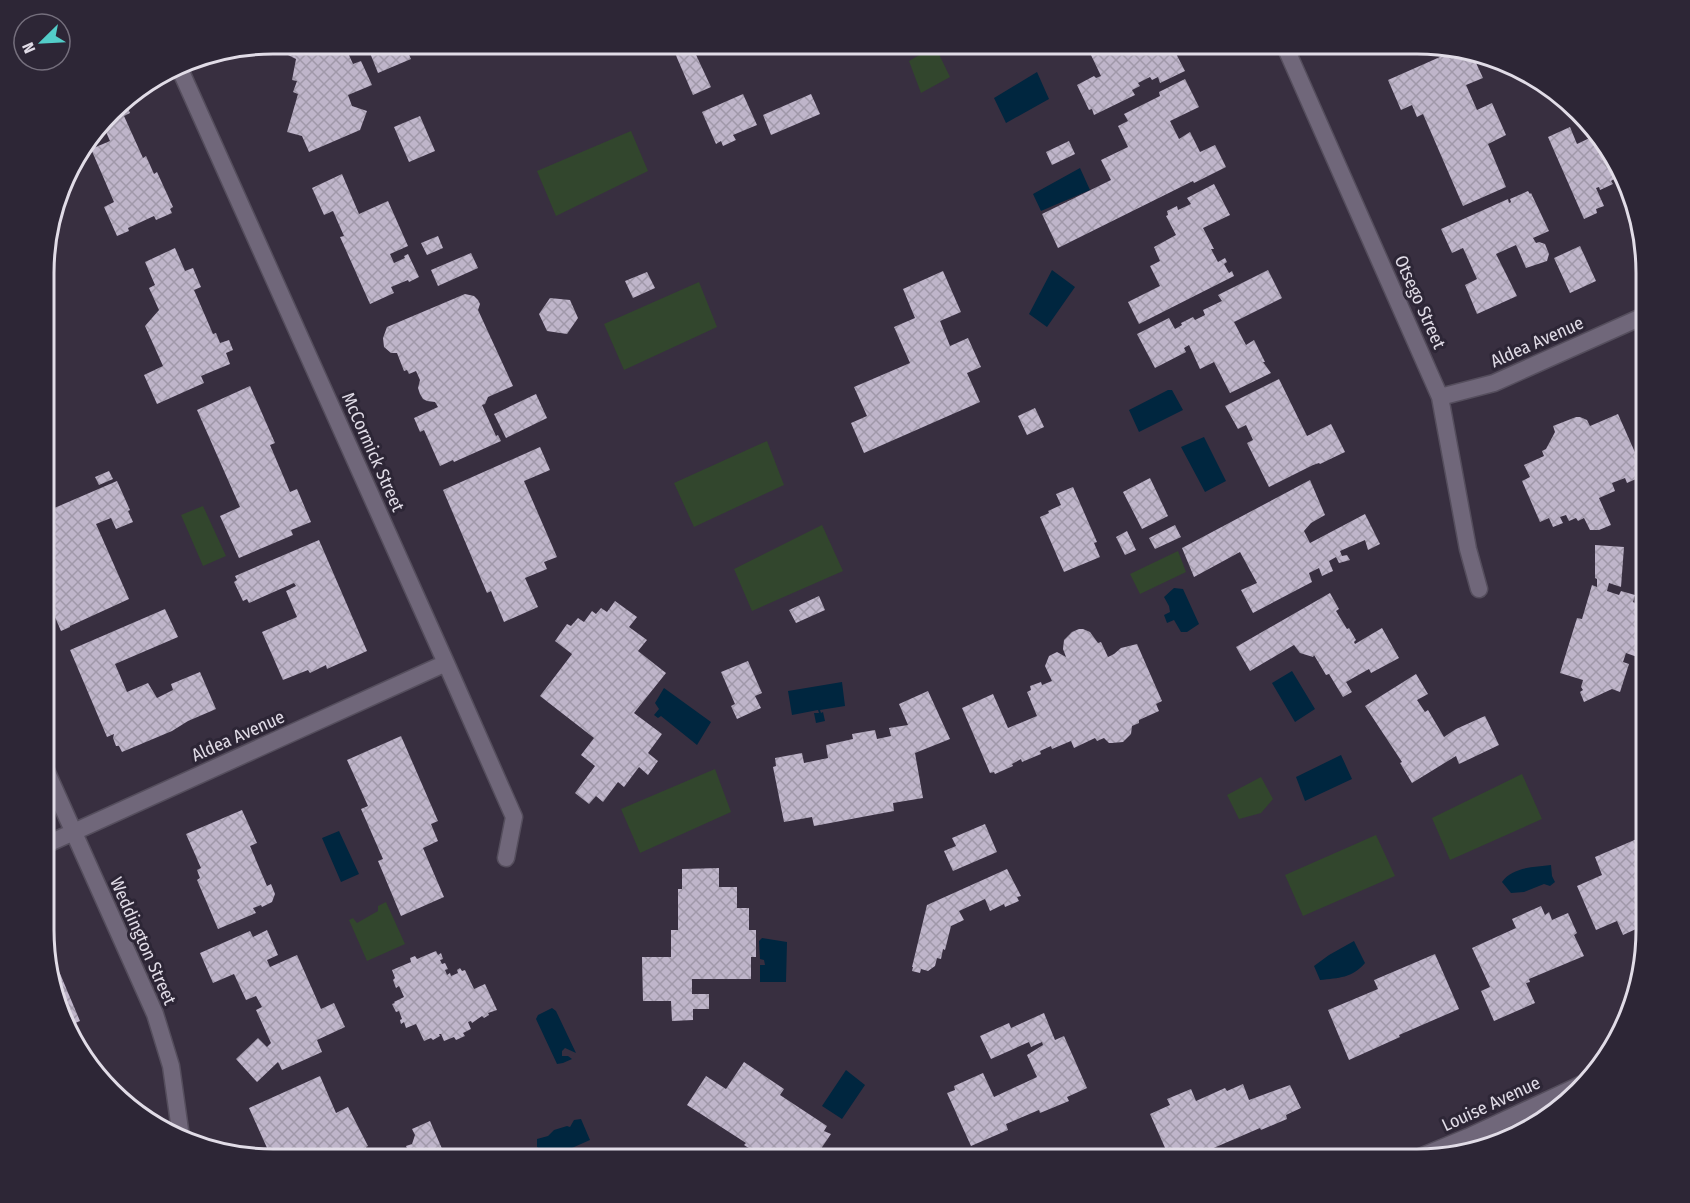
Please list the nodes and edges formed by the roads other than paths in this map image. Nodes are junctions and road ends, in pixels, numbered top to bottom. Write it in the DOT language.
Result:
graph roads {
  1 [pos="1288,54"];
  2 [pos="182,74"];
  3 [pos="1636,319"];
  4 [pos="1440,397"];
  5 [pos="1479,589"];
  6 [pos="447,663"];
  7 [pos="54,788"];
  8 [pos="74,832"];
  9 [pos="54,841"];
  10 [pos="506,858"];
  11 [pos="1564,1092"];
  12 [pos="180,1128"];
  13 [pos="1444,1147"];
  1 -- 4 [label="street, Otsego Street"];
  2 -- 6 [label="street, McCormick Street"];
  3 -- 4 [label="street, Aldea Avenue"];
  4 -- 5 [label="street, Otsego Street"];
  6 -- 8 [label="street, Aldea Avenue"];
  6 -- 10 [label="street, McCormick Street"];
  7 -- 8 [label="street, Weddington Street"];
  8 -- 9 [label="street, Aldea Avenue"];
  8 -- 12 [label="street, Weddington Street"];
  11 -- 13 [label="street, Louise Avenue"];
}
